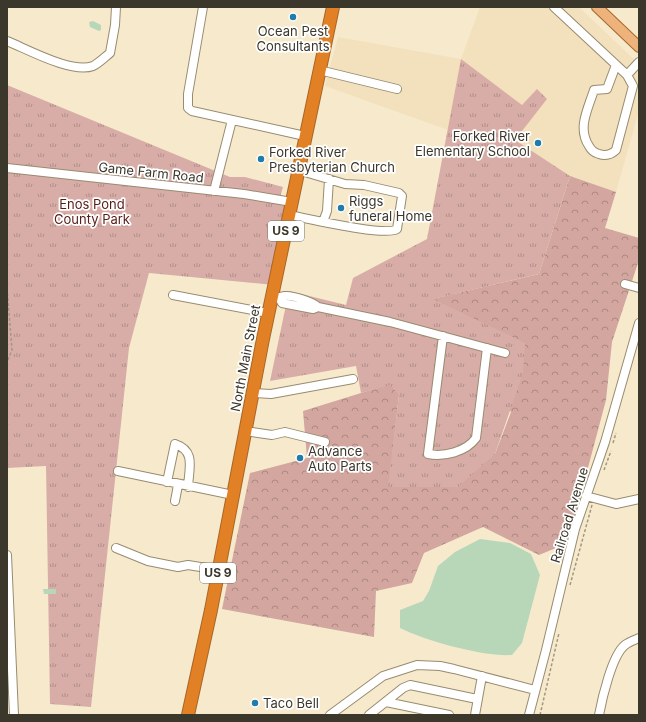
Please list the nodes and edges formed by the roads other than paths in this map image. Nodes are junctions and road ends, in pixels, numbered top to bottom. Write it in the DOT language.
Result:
graph roads {
  1 [pos="116,7"];
  2 [pos="203,7"];
  3 [pos="333,7"];
  4 [pos="554,7"];
  5 [pos="597,7"];
  6 [pos="7,41"];
  7 [pos="639,47"];
  8 [pos="639,62"];
  9 [pos="616,65"];
  10 [pos="319,70"];
  11 [pos="627,75"];
  12 [pos="397,89"];
  13 [pos="232,120"];
  14 [pos="305,136"];
  15 [pos="7,168"];
  16 [pos="298,170"];
  17 [pos="329,179"];
  18 [pos="214,191"];
  19 [pos="292,202"];
  20 [pos="289,215"];
  21 [pos="323,222"];
  22 [pos="625,284"];
  23 [pos="639,288"];
  24 [pos="173,295"];
  25 [pos="276,297"];
  26 [pos="268,313"];
  27 [pos="639,323"];
  28 [pos="443,336"];
  29 [pos="487,348"];
  30 [pos="505,353"];
  31 [pos="354,378"];
  32 [pos="252,393"];
  33 [pos="245,431"];
  34 [pos="325,442"];
  35 [pos="118,471"];
  36 [pos="168,482"];
  37 [pos="178,485"];
  38 [pos="188,487"];
  39 [pos="233,495"];
  40 [pos="586,496"];
  41 [pos="639,499"];
  42 [pos="175,502"];
  43 [pos="116,548"];
  44 [pos="7,555"];
  45 [pos="219,570"];
  46 [pos="639,638"];
  47 [pos="482,676"];
  48 [pos="535,690"];
  49 [pos="478,699"];
  50 [pos="386,702"];
  51 [pos="14,715"];
  52 [pos="188,715"];
  53 [pos="330,715"];
  54 [pos="369,715"];
  55 [pos="449,715"];
  56 [pos="475,715"];
  57 [pos="528,715"];
  58 [pos="599,715"];
  1 -- 6 [label="street"];
  2 -- 13 [label="street"];
  3 -- 10 [label="highway, North Main Street / US 9"];
  4 -- 9 [label="street"];
  5 -- 7 [label="main road"];
  8 -- 11 [label="street"];
  9 -- 11 [label="street"];
  9 -- 11 [label="street"];
  10 -- 12 [label="street"];
  10 -- 14 [label="highway, North Main Street / US 9"];
  13 -- 14 [label="street"];
  13 -- 18 [label="street"];
  14 -- 16 [label="highway, North Main Street / US 9"];
  15 -- 18 [label="street, Game Farm Road"];
  16 -- 17 [label="street"];
  16 -- 19 [label="highway, North Main Street / US 9"];
  17 -- 21 [label="street"];
  17 -- 21 [label="street"];
  18 -- 19 [label="street, Game Farm Road"];
  19 -- 20 [label="highway, North Main Street / US 9"];
  20 -- 21 [label="street"];
  20 -- 25 [label="highway, North Main Street / US 9"];
  22 -- 23 [label="street"];
  24 -- 26 [label="street"];
  25 -- 26 [label="highway, North Main Street / US 9"];
  25 -- 28 [label="street"];
  26 -- 32 [label="highway, North Main Street / US 9"];
  27 -- 40 [label="street, Railroad Avenue"];
  28 -- 29 [label="street"];
  28 -- 29 [label="street"];
  29 -- 30 [label="street"];
  31 -- 32 [label="street"];
  32 -- 33 [label="highway, North Main Street / US 9"];
  33 -- 34 [label="street"];
  33 -- 39 [label="highway, North Main Street / US 9"];
  35 -- 36 [label="street"];
  36 -- 37 [label="street"];
  36 -- 38 [label="street"];
  37 -- 38 [label="street"];
  37 -- 42 [label="street"];
  38 -- 39 [label="street"];
  39 -- 45 [label="highway, North Main Street / US 9"];
  40 -- 41 [label="street"];
  40 -- 48 [label="street, Railroad Avenue"];
  43 -- 45 [label="street"];
  44 -- 51 [label="street"];
  45 -- 52 [label="highway, North Main Street / US 9"];
  46 -- 58 [label="street"];
  47 -- 48 [label="street"];
  47 -- 49 [label="street"];
  47 -- 53 [label="street"];
  48 -- 57 [label="street, Railroad Avenue"];
  49 -- 50 [label="street"];
  49 -- 56 [label="street"];
  50 -- 54 [label="street"];
  50 -- 55 [label="street"];
}
